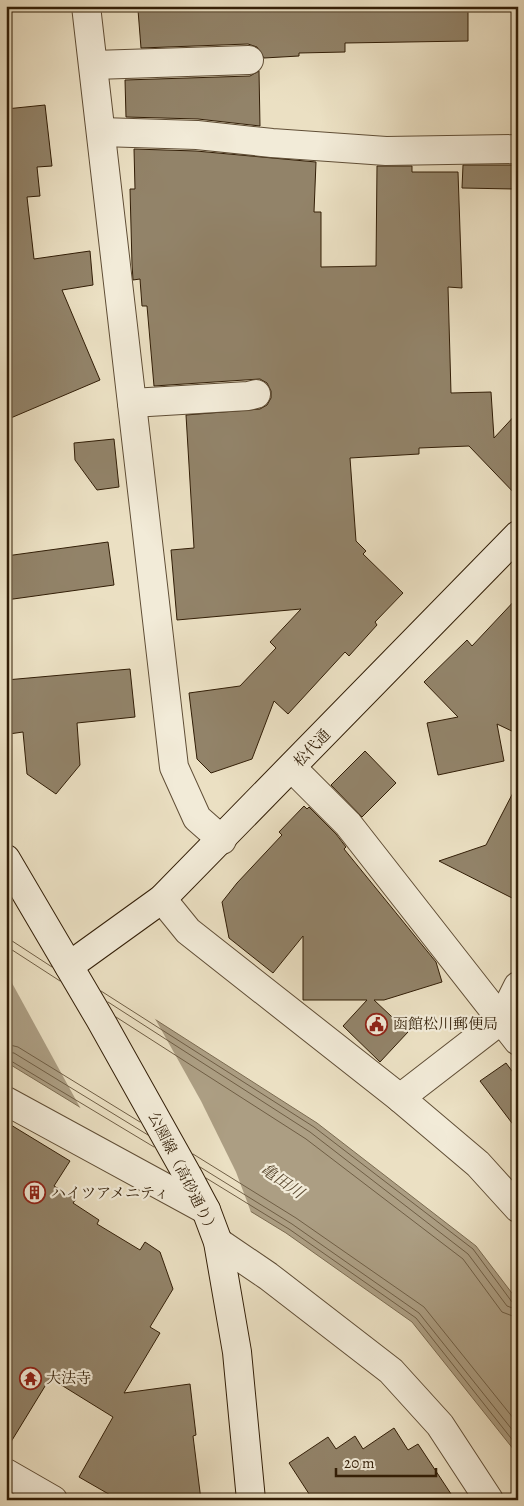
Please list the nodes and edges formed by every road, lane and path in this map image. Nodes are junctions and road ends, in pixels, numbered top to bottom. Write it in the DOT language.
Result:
graph roads {
  1 [pos="86,6"];
  2 [pos="249,60"];
  3 [pos="94,65"];
  4 [pos="101,132"];
  5 [pos="518,148"];
  6 [pos="256,394"];
  7 [pos="132,402"];
  8 [pos="518,535"];
  9 [pos="292,768"];
  10 [pos="222,840"];
  11 [pos="6,859"];
  12 [pos="162,899"];
  13 [pos="68,966"];
  14 [pos="518,986"];
  15 [pos="501,1020"];
  16 [pos="518,1042"];
  17 [pos="400,1098"];
  18 [pos="6,1100"];
  19 [pos="518,1208"];
  20 [pos="206,1210"];
  21 [pos="218,1242"];
  22 [pos="6,1473"];
  23 [pos="53,1500"];
  24 [pos="252,1500"];
  25 [pos="489,1500"];
  1 -- 3 [label="street"];
  2 -- 3 [label="street"];
  3 -- 4 [label="street"];
  4 -- 5 [label="street"];
  4 -- 7 [label="street"];
  6 -- 7 [label="street"];
  7 -- 10 [label="street"];
  8 -- 9 [label="street, 松代通"];
  9 -- 10 [label="street, 松代通"];
  9 -- 15 [label="street"];
  10 -- 12 [label="street, 松代通"];
  11 -- 13 [label="street, 公園線（高砂通り）"];
  12 -- 13 [label="street, 松代通"];
  12 -- 17 [label="street"];
  13 -- 20 [label="street, 公園線（高砂通り）"];
  14 -- 15 [label="street"];
  15 -- 16 [label="street"];
  15 -- 17 [label="street"];
  17 -- 19 [label="street"];
  18 -- 20 [label="street"];
  20 -- 21 [label="street, 公園線（高砂通り）"];
  21 -- 24 [label="street, 公園線（高砂通り）"];
  21 -- 25 [label="street"];
  22 -- 23 [label="street"];
}
